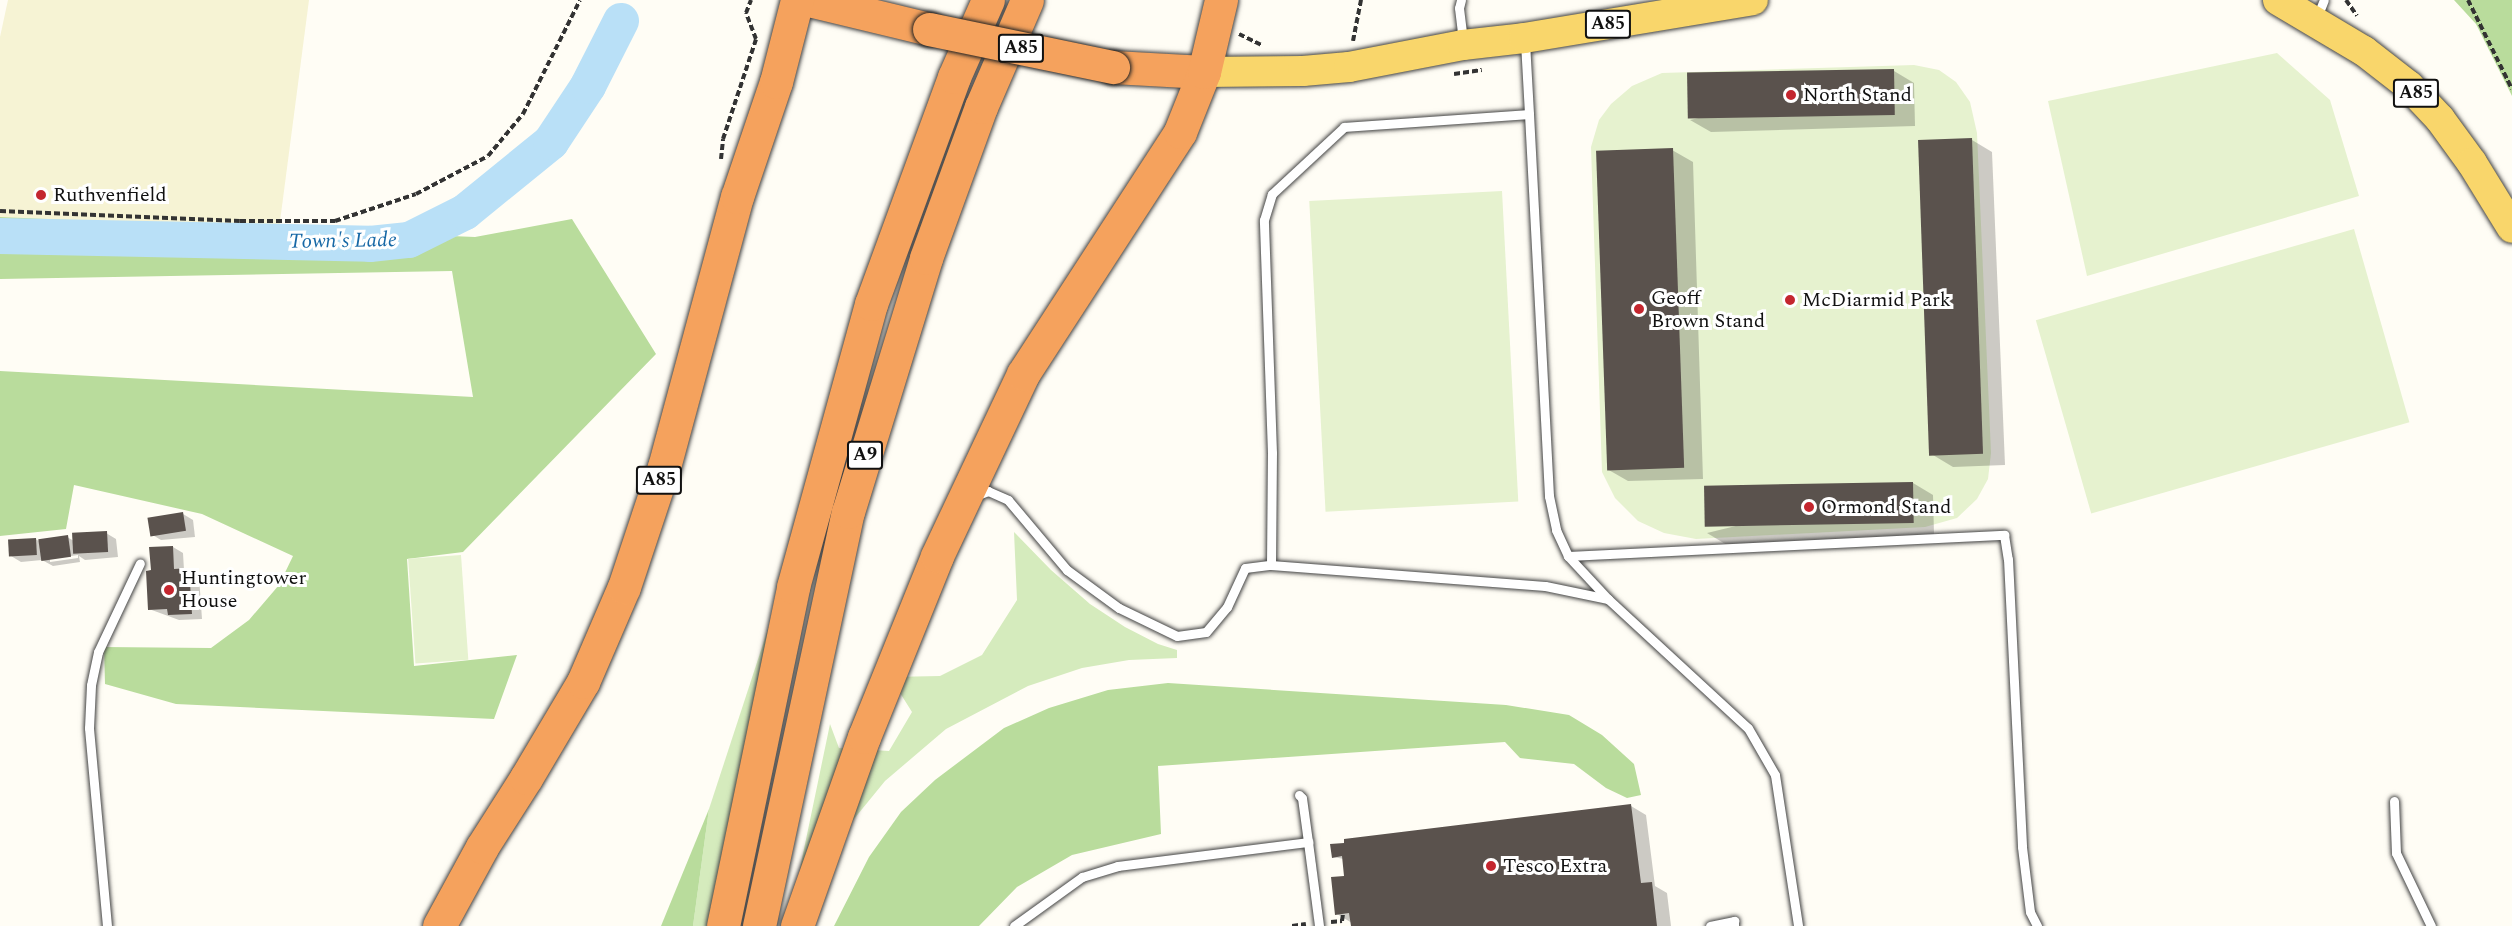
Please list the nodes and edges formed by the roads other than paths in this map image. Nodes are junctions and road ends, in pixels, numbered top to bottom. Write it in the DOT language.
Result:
graph roads {
  1 [pos="797,0"];
  2 [pos="809,0"];
  3 [pos="988,0"];
  4 [pos="1027,0"];
  5 [pos="1461,0"];
  6 [pos="1753,0"];
  7 [pos="2278,0"];
  8 [pos="2320,10"];
  9 [pos="1218,12"];
  10 [pos="1524,38"];
  11 [pos="1463,45"];
  12 [pos="1204,72"];
  13 [pos="1529,114"];
  14 [pos="2512,228"];
  15 [pos="964,500"];
  16 [pos="1568,556"];
  17 [pos="140,563"];
  18 [pos="1271,565"];
  19 [pos="1608,599"];
  20 [pos="1299,795"];
  21 [pos="2394,801"];
  22 [pos="1308,842"];
  23 [pos="107,926"];
  24 [pos="439,926"];
  25 [pos="723,926"];
  26 [pos="759,926"];
  27 [pos="797,926"];
  28 [pos="1014,926"];
  29 [pos="1319,926"];
  30 [pos="1710,926"];
  31 [pos="1734,926"];
  32 [pos="1798,926"];
  33 [pos="2037,926"];
  34 [pos="2431,926"];
  1 -- 24 [label="highway, A85"];
  2 -- 12 [label="highway, A85, bridge"];
  3 -- 25 [label="highway, A9"];
  4 -- 26 [label="highway, A9"];
  5 -- 11 [label="lane"];
  6 -- 10 [label="main road, A85"];
  7 -- 8 [label="main road, A85"];
  8 -- 14 [label="main road, A85"];
  9 -- 12 [label="highway"];
  10 -- 11 [label="main road, A85"];
  10 -- 13 [label="lane"];
  11 -- 12 [label="main road, A85"];
  12 -- 15 [label="highway"];
  13 -- 16 [label="lane"];
  13 -- 18 [label="lane"];
  15 -- 18 [label="lane"];
  15 -- 27 [label="highway"];
  16 -- 19 [label="lane"];
  16 -- 33 [label="lane"];
  17 -- 23 [label="lane"];
  18 -- 19 [label="lane"];
  19 -- 32 [label="lane"];
  20 -- 22 [label="lane"];
  21 -- 34 [label="lane"];
  22 -- 28 [label="lane"];
  22 -- 29 [label="lane"];
  30 -- 31 [label="lane"];
}
